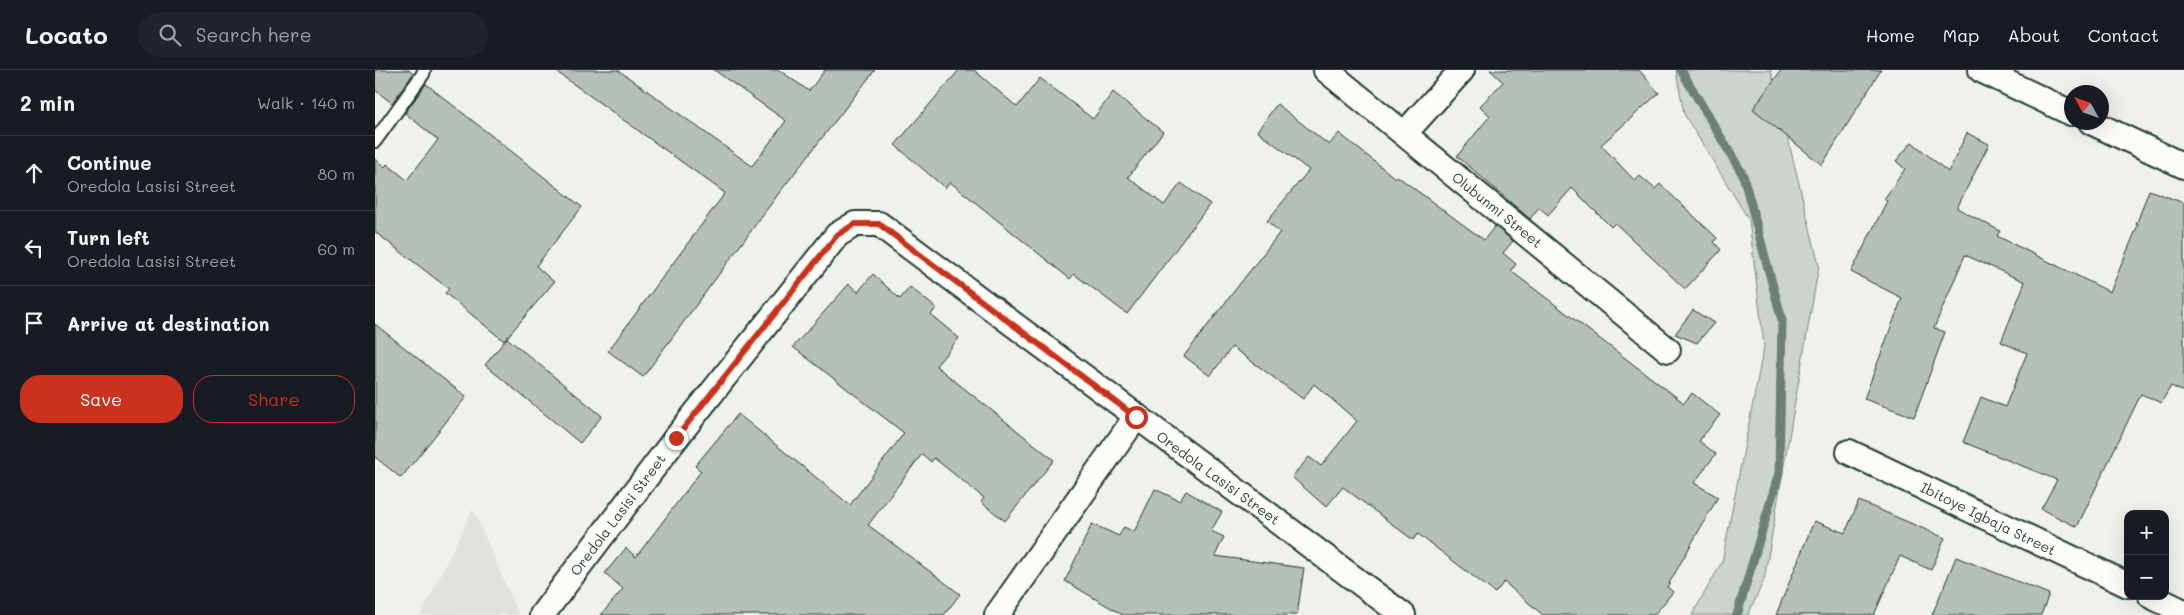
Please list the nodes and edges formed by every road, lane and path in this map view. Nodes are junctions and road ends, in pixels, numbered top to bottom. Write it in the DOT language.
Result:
graph roads {
  1 [pos="423,70"];
  2 [pos="1327,70"];
  3 [pos="1462,70"];
  4 [pos="1981,70"];
  5 [pos="2064,110"];
  6 [pos="2108,130"];
  7 [pos="1404,134"];
  8 [pos="375,141"];
  9 [pos="2184,166"];
  10 [pos="1668,350"];
  11 [pos="1136,417"];
  12 [pos="1849,452"];
  13 [pos="2124,583"];
  14 [pos="2159,600"];
  15 [pos="2184,612"];
  16 [pos="543,615"];
  17 [pos="997,615"];
  18 [pos="1403,615"];
  1 -- 8 [label="lane"];
  2 -- 7 [label="street, Olubunmi Street"];
  3 -- 7 [label="street"];
  4 -- 5 [label="street"];
  6 -- 9 [label="street"];
  7 -- 10 [label="street, Olubunmi Street"];
  11 -- 16 [label="street, Oredola Lasisi Street"];
  11 -- 17 [label="street"];
  11 -- 18 [label="street, Oredola Lasisi Street"];
  12 -- 13 [label="street, Ibitoye Igbaja Street"];
  14 -- 15 [label="street"];
}
